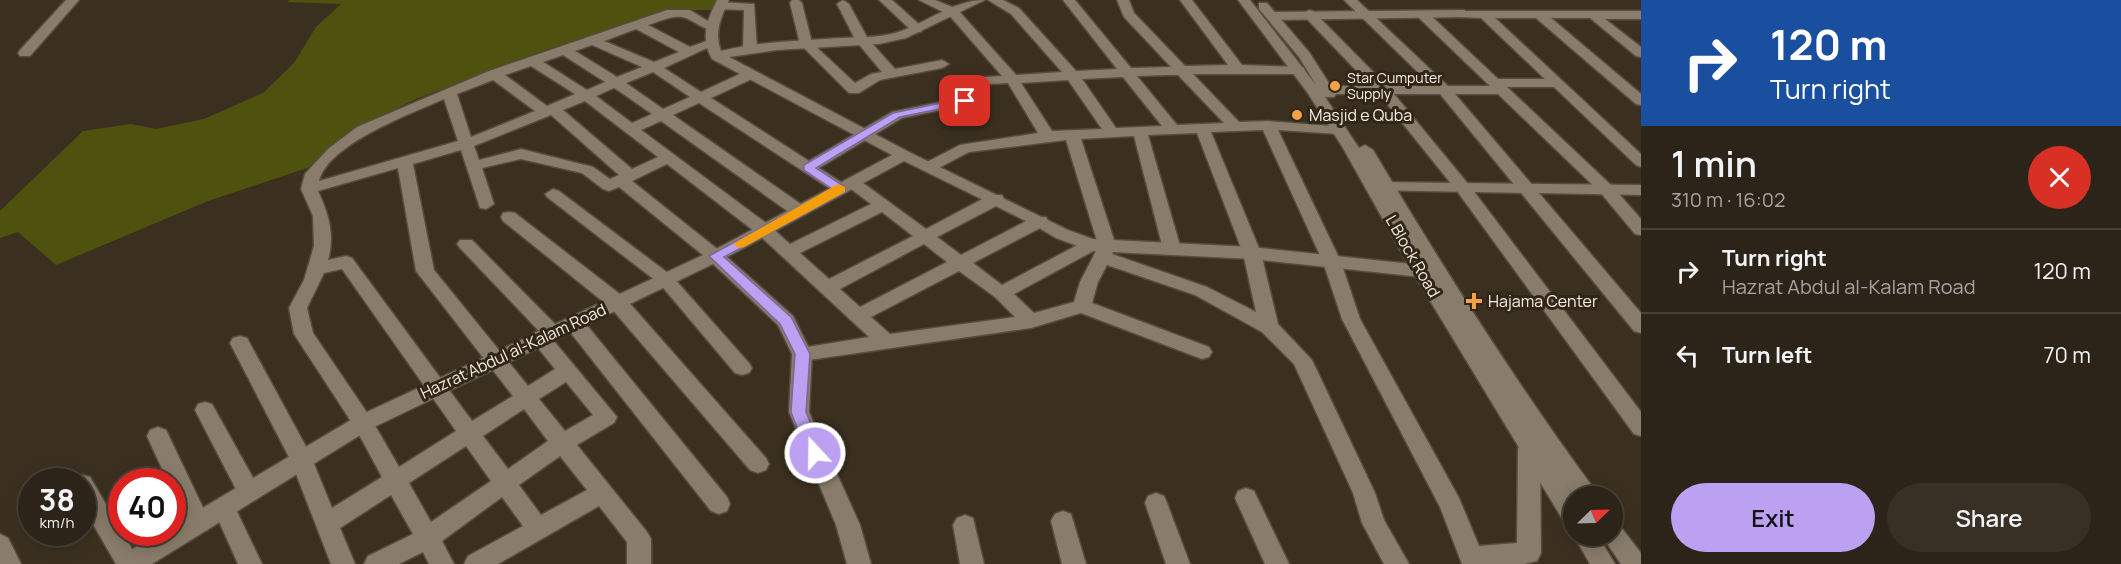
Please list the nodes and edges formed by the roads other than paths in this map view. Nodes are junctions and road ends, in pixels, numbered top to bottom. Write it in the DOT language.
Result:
graph roads {
  1 [pos="73,0"];
  2 [pos="885,0"];
  3 [pos="925,0"];
  4 [pos="979,0"];
  5 [pos="994,0"];
  6 [pos="1069,0"];
  7 [pos="1123,0"];
  8 [pos="1186,0"];
  9 [pos="1244,0"];
  10 [pos="1258,0"];
  11 [pos="1350,0"];
  12 [pos="1448,0"];
  13 [pos="1499,0"];
  14 [pos="1554,0"];
  15 [pos="1606,0"];
  16 [pos="722,3"];
  17 [pos="796,3"];
  18 [pos="843,4"];
  19 [pos="1314,9"];
  20 [pos="953,12"];
  21 [pos="1365,14"];
  22 [pos="1422,14"];
  23 [pos="1464,14"];
  24 [pos="1484,14"];
  25 [pos="1515,14"];
  26 [pos="1539,14"];
  27 [pos="1572,15"];
  28 [pos="1593,15"];
  29 [pos="1632,15"];
  30 [pos="1272,16"];
  31 [pos="1641,23"];
  32 [pos="636,24"];
  33 [pos="1641,27"];
  34 [pos="917,28"];
  35 [pos="592,40"];
  36 [pos="862,41"];
  37 [pos="713,42"];
  38 [pos="806,44"];
  39 [pos="750,49"];
  40 [pos="564,50"];
  41 [pos="689,52"];
  42 [pos="25,53"];
  43 [pos="1641,53"];
  44 [pos="532,61"];
  45 [pos="942,64"];
  46 [pos="654,67"];
  47 [pos="1238,68"];
  48 [pos="1298,70"];
  49 [pos="1182,71"];
  50 [pos="494,74"];
  51 [pos="892,74"];
  52 [pos="1127,74"];
  53 [pos="749,75"];
  54 [pos="1072,75"];
  55 [pos="1012,79"];
  56 [pos="617,82"];
  57 [pos="955,83"];
  58 [pos="1557,83"];
  59 [pos="1498,87"];
  60 [pos="1320,90"];
  61 [pos="1383,90"];
  62 [pos="1444,90"];
  63 [pos="449,92"];
  64 [pos="586,95"];
  65 [pos="701,97"];
  66 [pos="965,101"];
  67 [pos="1641,101"];
  68 [pos="549,110"];
  69 [pos="661,115"];
  70 [pos="1268,125"];
  71 [pos="1236,127"];
  72 [pos="1202,128"];
  73 [pos="631,129"];
  74 [pos="1173,130"];
  75 [pos="1339,130"];
  76 [pos="1140,132"];
  77 [pos="1112,133"];
  78 [pos="863,134"];
  79 [pos="1072,135"];
  80 [pos="1047,136"];
  81 [pos="466,144"];
  82 [pos="904,155"];
  83 [pos="668,158"];
  84 [pos="405,162"];
  85 [pos="1641,162"];
  86 [pos="473,166"];
  87 [pos="929,167"];
  88 [pos="808,168"];
  89 [pos="625,178"];
  90 [pos="847,186"];
  91 [pos="1381,187"];
  92 [pos="1463,188"];
  93 [pos="1527,188"];
  94 [pos="309,189"];
  95 [pos="1606,189"];
  96 [pos="1641,190"];
  97 [pos="553,194"];
  98 [pos="996,199"];
  99 [pos="486,204"];
  100 [pos="883,206"];
  101 [pos="799,211"];
  102 [pos="509,217"];
  103 [pos="1040,221"];
  104 [pos="764,230"];
  105 [pos="1641,230"];
  106 [pos="924,237"];
  107 [pos="466,244"];
  108 [pos="1100,249"];
  109 [pos="1172,249"];
  110 [pos="788,252"];
  111 [pos="1252,253"];
  112 [pos="715,256"];
  113 [pos="1332,262"];
  114 [pos="960,264"];
  115 [pos="316,269"];
  116 [pos="1421,271"];
  117 [pos="666,280"];
  118 [pos="827,288"];
  119 [pos="1001,293"];
  120 [pos="618,303"];
  121 [pos="1082,306"];
  122 [pos="858,316"];
  123 [pos="1031,321"];
  124 [pos="574,323"];
  125 [pos="1641,326"];
  126 [pos="1269,327"];
  127 [pos="546,336"];
  128 [pos="240,343"];
  129 [pos="887,343"];
  130 [pos="1202,352"];
  131 [pos="802,354"];
  132 [pos="495,359"];
  133 [pos="742,368"];
  134 [pos="568,371"];
  135 [pos="436,387"];
  136 [pos="526,398"];
  137 [pos="205,410"];
  138 [pos="363,423"];
  139 [pos="1641,428"];
  140 [pos="469,434"];
  141 [pos="158,436"];
  142 [pos="562,443"];
  143 [pos="1529,448"];
  144 [pos="303,460"];
  145 [pos="758,464"];
  146 [pos="395,481"];
  147 [pos="505,483"];
  148 [pos="1579,486"];
  149 [pos="249,492"];
  150 [pos="602,494"];
  151 [pos="1246,498"];
  152 [pos="1563,501"];
  153 [pos="96,502"];
  154 [pos="1156,503"];
  155 [pos="719,504"];
  156 [pos="224,508"];
  157 [pos="1063,521"];
  158 [pos="199,523"];
  159 [pos="327,523"];
  160 [pos="965,525"];
  161 [pos="538,529"];
  162 [pos="427,538"];
  163 [pos="0,545"];
  164 [pos="1591,546"];
  165 [pos="1622,546"];
  166 [pos="1472,560"];
  167 [pos="140,561"];
  168 [pos="339,563"];
  169 [pos="9,564"];
  170 [pos="250,564"];
  171 [pos="376,564"];
  172 [pos="442,564"];
  173 [pos="476,564"];
  174 [pos="639,564"];
  175 [pos="860,564"];
  176 [pos="972,564"];
  177 [pos="1074,564"];
  178 [pos="1178,564"];
  179 [pos="1277,564"];
  180 [pos="1396,564"];
  181 [pos="1603,564"];
  182 [pos="1635,564"];
  1 -- 42 [label="street"];
  2 -- 34 [label="street"];
  3 -- 20 [label="street"];
  4 -- 20 [label="street"];
  5 -- 54 [label="street"];
  6 -- 52 [label="street"];
  7 -- 49 [label="street"];
  8 -- 47 [label="street"];
  9 -- 48 [label="street, L Block Road"];
  10 -- 30 [label="street, L Block Road"];
  11 -- 21 [label="street"];
  12 -- 23 [label="street"];
  13 -- 25 [label="street"];
  14 -- 27 [label="street"];
  15 -- 29 [label="street"];
  16 -- 37 [label="street"];
  16 -- 39 [label="street"];
  17 -- 38 [label="street"];
  18 -- 36 [label="street"];
  19 -- 21 [label="street"];
  19 -- 30 [label="street"];
  19 -- 61 [label="street"];
  20 -- 34 [label="street"];
  20 -- 55 [label="street"];
  21 -- 22 [label="street"];
  21 -- 62 [label="street"];
  22 -- 23 [label="street"];
  22 -- 59 [label="street"];
  23 -- 24 [label="street"];
  24 -- 25 [label="street"];
  24 -- 58 [label="street"];
  25 -- 26 [label="street"];
  26 -- 27 [label="street"];
  26 -- 67 [label="street"];
  27 -- 28 [label="street"];
  28 -- 29 [label="street"];
  28 -- 43 [label="street"];
  29 -- 31 [label="street"];
  29 -- 33 [label="street"];
  30 -- 60 [label="street, L Block Road"];
  32 -- 35 [label="street"];
  32 -- 37 [label="street"];
  32 -- 41 [label="street"];
  34 -- 36 [label="street"];
  35 -- 40 [label="street"];
  35 -- 46 [label="street"];
  36 -- 38 [label="street"];
  36 -- 51 [label="street"];
  37 -- 39 [label="street"];
  37 -- 41 [label="street"];
  37 -- 53 [label="street"];
  38 -- 39 [label="street"];
  38 -- 51 [label="street"];
  40 -- 44 [label="street"];
  40 -- 56 [label="street"];
  41 -- 46 [label="street"];
  44 -- 50 [label="street"];
  44 -- 64 [label="street"];
  45 -- 51 [label="street"];
  46 -- 56 [label="street"];
  46 -- 65 [label="street"];
  47 -- 48 [label="street"];
  47 -- 49 [label="street"];
  48 -- 60 [label="street, L Block Road"];
  49 -- 52 [label="street"];
  49 -- 71 [label="street"];
  50 -- 63 [label="street"];
  50 -- 68 [label="street"];
  52 -- 54 [label="street"];
  52 -- 74 [label="street"];
  53 -- 65 [label="street"];
  53 -- 78 [label="street"];
  54 -- 55 [label="street"];
  54 -- 77 [label="street"];
  55 -- 57 [label="street"];
  55 -- 80 [label="street"];
  56 -- 64 [label="street"];
  56 -- 69 [label="street"];
  58 -- 59 [label="street"];
  58 -- 85 [label="street"];
  59 -- 62 [label="street"];
  59 -- 95 [label="street"];
  60 -- 61 [label="street"];
  60 -- 75 [label="street, L Block Road"];
  60 -- 91 [label="street, L Block Road"];
  61 -- 62 [label="street"];
  61 -- 92 [label="street"];
  62 -- 93 [label="street"];
  63 -- 81 [label="street"];
  63 -- 94 [label="street"];
  64 -- 68 [label="street"];
  64 -- 73 [label="street"];
  65 -- 69 [label="street"];
  65 -- 88 [label="street"];
  66 -- 78 [label="street"];
  68 -- 81 [label="street"];
  68 -- 89 [label="street"];
  69 -- 73 [label="street"];
  69 -- 101 [label="street"];
  70 -- 71 [label="street"];
  70 -- 75 [label="street"];
  70 -- 113 [label="street"];
  71 -- 72 [label="street"];
  72 -- 74 [label="street"];
  72 -- 111 [label="street"];
  73 -- 83 [label="street"];
  74 -- 76 [label="street"];
  75 -- 91 [label="street, L Block Road"];
  76 -- 77 [label="street"];
  76 -- 109 [label="street"];
  77 -- 79 [label="street"];
  78 -- 82 [label="street"];
  78 -- 88 [label="street"];
  79 -- 80 [label="street"];
  79 -- 108 [label="street"];
  80 -- 87 [label="street"];
  81 -- 84 [label="street"];
  81 -- 86 [label="street"];
  82 -- 87 [label="street"];
  82 -- 90 [label="street, Hazrat Abdul al-Kalam Road"];
  83 -- 89 [label="street"];
  83 -- 104 [label="street"];
  84 -- 94 [label="street"];
  84 -- 132 [label="street"];
  86 -- 89 [label="street"];
  86 -- 99 [label="street"];
  87 -- 98 [label="street"];
  88 -- 90 [label="street"];
  89 -- 112 [label="street"];
  90 -- 100 [label="street"];
  90 -- 101 [label="street, Hazrat Abdul al-Kalam Road"];
  91 -- 92 [label="street"];
  91 -- 116 [label="street, L Block Road"];
  91 -- 148 [label="street, L Block Road"];
  92 -- 93 [label="street"];
  92 -- 139 [label="street"];
  93 -- 95 [label="street"];
  93 -- 125 [label="street"];
  94 -- 115 [label="street"];
  95 -- 96 [label="street"];
  95 -- 105 [label="street"];
  97 -- 117 [label="street"];
  98 -- 103 [label="street"];
  98 -- 106 [label="street"];
  100 -- 106 [label="street"];
  100 -- 110 [label="street"];
  101 -- 104 [label="street, Hazrat Abdul al-Kalam Road"];
  102 -- 120 [label="street"];
  103 -- 108 [label="street"];
  103 -- 114 [label="street"];
  104 -- 110 [label="street"];
  104 -- 112 [label="street, Hazrat Abdul al-Kalam Road"];
  106 -- 114 [label="street"];
  106 -- 118 [label="street"];
  107 -- 127 [label="street"];
  108 -- 109 [label="street"];
  108 -- 119 [label="street"];
  108 -- 121 [label="street"];
  108 -- 126 [label="street"];
  109 -- 111 [label="street"];
  110 -- 118 [label="street"];
  111 -- 113 [label="street"];
  111 -- 126 [label="street"];
  112 -- 117 [label="street, Hazrat Abdul al-Kalam Road"];
  112 -- 131 [label="street"];
  113 -- 116 [label="street"];
  113 -- 166 [label="street"];
  114 -- 119 [label="street"];
  114 -- 122 [label="street"];
  115 -- 135 [label="street"];
  115 -- 138 [label="street"];
  116 -- 143 [label="street, L Block Road"];
  117 -- 120 [label="street, Hazrat Abdul al-Kalam Road"];
  117 -- 133 [label="street"];
  118 -- 122 [label="street"];
  119 -- 123 [label="street"];
  120 -- 124 [label="street, Hazrat Abdul al-Kalam Road"];
  120 -- 145 [label="street"];
  121 -- 123 [label="street"];
  121 -- 130 [label="street"];
  122 -- 129 [label="street"];
  123 -- 129 [label="street"];
  124 -- 127 [label="street, Hazrat Abdul al-Kalam Road"];
  124 -- 155 [label="street"];
  126 -- 180 [label="street"];
  127 -- 132 [label="street, Hazrat Abdul al-Kalam Road"];
  127 -- 134 [label="street"];
  128 -- 144 [label="street"];
  129 -- 131 [label="street"];
  131 -- 175 [label="street"];
  132 -- 135 [label="street, Hazrat Abdul al-Kalam Road"];
  132 -- 136 [label="street"];
  134 -- 136 [label="street"];
  134 -- 142 [label="street"];
  135 -- 138 [label="street, Hazrat Abdul al-Kalam Road"];
  135 -- 140 [label="street"];
  136 -- 140 [label="street"];
  136 -- 142 [label="street"];
  137 -- 149 [label="street"];
  138 -- 144 [label="street, Hazrat Abdul al-Kalam Road"];
  138 -- 146 [label="street"];
  140 -- 146 [label="street"];
  140 -- 147 [label="street"];
  141 -- 158 [label="street"];
  142 -- 147 [label="street"];
  142 -- 150 [label="street"];
  143 -- 152 [label="street, L Block Road"];
  143 -- 166 [label="street"];
  144 -- 149 [label="street, Hazrat Abdul al-Kalam Road"];
  144 -- 159 [label="street"];
  146 -- 159 [label="street"];
  146 -- 162 [label="street"];
  147 -- 161 [label="street"];
  147 -- 162 [label="street"];
  149 -- 156 [label="street, Hazrat Abdul al-Kalam Road"];
  150 -- 161 [label="street"];
  150 -- 174 [label="street"];
  151 -- 179 [label="street"];
  153 -- 167 [label="street"];
  154 -- 178 [label="street"];
  156 -- 158 [label="street, Hazrat Abdul al-Kalam Road"];
  156 -- 170 [label="street"];
  157 -- 177 [label="street"];
  158 -- 167 [label="street, Hazrat Abdul al-Kalam Road"];
  159 -- 168 [label="street"];
  160 -- 176 [label="street"];
  161 -- 173 [label="street"];
  162 -- 171 [label="street"];
  162 -- 172 [label="street"];
  163 -- 169 [label="street"];
  164 -- 181 [label="street"];
  165 -- 182 [label="street"];
}
